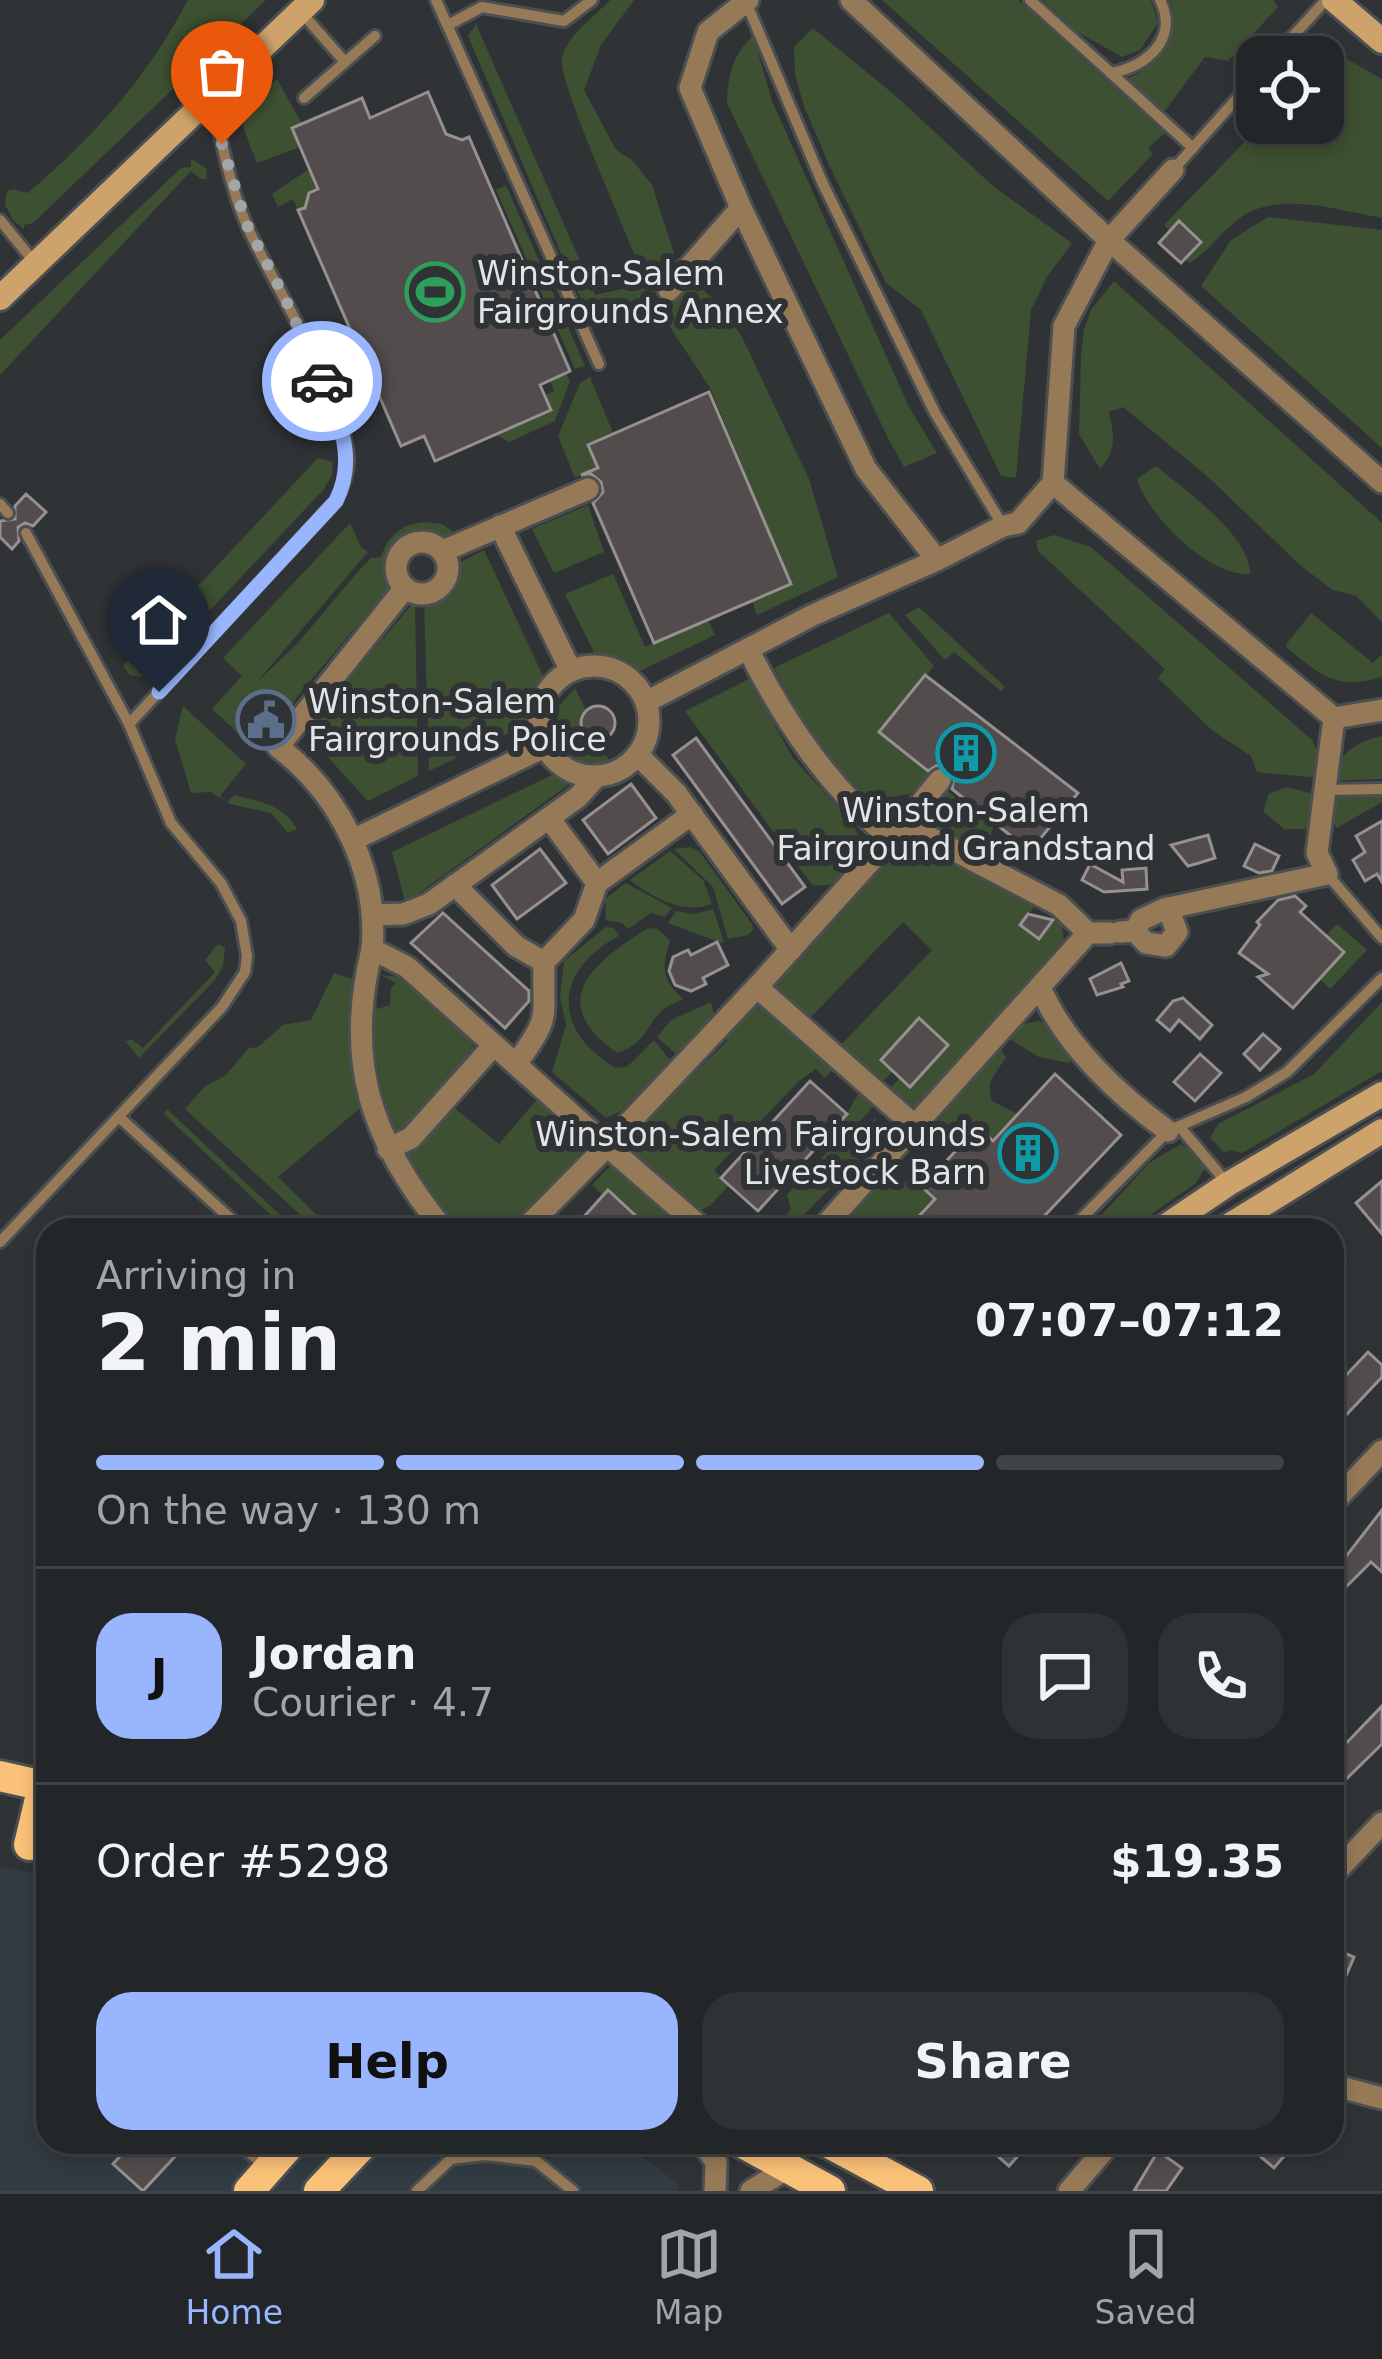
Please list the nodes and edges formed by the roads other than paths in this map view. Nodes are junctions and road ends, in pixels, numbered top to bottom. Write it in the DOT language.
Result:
graph roads {
  1 [pos="436,0"];
  2 [pos="592,0"];
  3 [pos="851,0"];
  4 [pos="1030,0"];
  5 [pos="1160,0"];
  6 [pos="1330,0"];
  7 [pos="747,1"];
  8 [pos="306,6"];
  9 [pos="448,25"];
  10 [pos="375,36"];
  11 [pos="1295,36"];
  12 [pos="1382,41"];
  13 [pos="345,62"];
  14 [pos="1111,73"];
  15 [pos="212,95"];
  16 [pos="304,98"];
  17 [pos="1236,99"];
  18 [pos="1192,148"];
  19 [pos="1173,170"];
  20 [pos="741,208"];
  21 [pos="0,220"];
  22 [pos="1109,241"];
  23 [pos="35,263"];
  24 [pos="669,290"];
  25 [pos="0,298"];
  26 [pos="599,364"];
  27 [pos="1382,482"];
  28 [pos="1053,483"];
  29 [pos="588,489"];
  30 [pos="500,526"];
  31 [pos="1004,526"];
  32 [pos="26,533"];
  33 [pos="443,551"];
  34 [pos="938,560"];
  35 [pos="405,588"];
  36 [pos="748,649"];
  37 [pos="572,670"];
  38 [pos="646,702"];
  39 [pos="1382,710"];
  40 [pos="1334,718"];
  41 [pos="129,724"];
  42 [pos="544,747"];
  43 [pos="638,755"];
  44 [pos="597,776"];
  45 [pos="940,780"];
  46 [pos="1382,789"];
  47 [pos="1325,790"];
  48 [pos="692,814"];
  49 [pos="549,818"];
  50 [pos="897,831"];
  51 [pos="353,840"];
  52 [pos="1327,874"];
  53 [pos="597,883"];
  54 [pos="455,885"];
  55 [pos="1168,908"];
  56 [pos="372,915"];
  57 [pos="1113,932"];
  58 [pos="1382,938"];
  59 [pos="372,949"];
  60 [pos="790,950"];
  61 [pos="544,962"];
  62 [pos="1382,978"];
  63 [pos="757,987"];
  64 [pos="1040,987"];
  65 [pos="494,1045"];
  66 [pos="516,1064"];
  67 [pos="1382,1094"];
  68 [pos="119,1117"];
  69 [pos="915,1126"];
  70 [pos="1173,1128"];
  71 [pos="1382,1131"];
  72 [pos="607,1146"];
  73 [pos="388,1149"];
  74 [pos="1228,1184"];
  75 [pos="230,1218"];
  76 [pos="434,1218"];
  77 [pos="536,1218"];
  78 [pos="690,1218"];
  79 [pos="832,1218"];
  80 [pos="1082,1218"];
  81 [pos="1178,1218"];
  82 [pos="1241,1218"];
  83 [pos="0,1242"];
  84 [pos="1382,1451"];
  85 [pos="1344,1491"];
  86 [pos="0,1776"];
  87 [pos="36,1784"];
  88 [pos="36,1813"];
  89 [pos="1382,1823"];
  90 [pos="26,1844"];
  91 [pos="1344,1863"];
  92 [pos="1344,2088"];
  93 [pos="1382,2098"];
  94 [pos="243,2154"];
  95 [pos="282,2154"];
  96 [pos="354,2154"];
  97 [pos="710,2154"];
  98 [pos="763,2154"];
  99 [pos="849,2154"];
  100 [pos="1101,2154"];
  101 [pos="788,2168"];
  102 [pos="259,2183"];
  103 [pos="320,2191"];
  104 [pos="417,2191"];
  105 [pos="573,2191"];
  106 [pos="715,2191"];
  107 [pos="751,2191"];
  108 [pos="830,2191"];
  109 [pos="918,2191"];
  110 [pos="1069,2191"];
  1 -- 9 [label="lane"];
  2 -- 9 [label="lane"];
  3 -- 22 [label="street"];
  4 -- 14 [label="lane"];
  5 -- 14 [label="lane"];
  6 -- 11 [label="lane"];
  6 -- 12 [label="street"];
  7 -- 20 [label="street"];
  7 -- 31 [label="lane"];
  8 -- 13 [label="lane"];
  8 -- 15 [label="street"];
  9 -- 26 [label="lane"];
  10 -- 13 [label="lane"];
  13 -- 16 [label="lane"];
  14 -- 18 [label="lane"];
  15 -- 23 [label="street"];
  15 -- 41 [label="lane"];
  17 -- 18 [label="lane"];
  18 -- 19 [label="lane"];
  19 -- 22 [label="street"];
  20 -- 24 [label="street"];
  20 -- 34 [label="street"];
  21 -- 23 [label="lane"];
  22 -- 27 [label="street"];
  22 -- 28 [label="street"];
  23 -- 25 [label="street"];
  28 -- 31 [label="street"];
  28 -- 40 [label="street"];
  29 -- 30 [label="street"];
  30 -- 33 [label="street"];
  30 -- 37 [label="street"];
  31 -- 34 [label="street"];
  32 -- 41 [label="lane"];
  33 -- 35 [label="street"];
  33 -- 35 [label="street"];
  34 -- 36 [label="street"];
  35 -- 51 [label="street"];
  36 -- 38 [label="street"];
  36 -- 50 [label="street"];
  37 -- 38 [label="street"];
  37 -- 42 [label="street"];
  38 -- 43 [label="street"];
  39 -- 40 [label="street"];
  40 -- 47 [label="street"];
  41 -- 68 [label="lane"];
  42 -- 44 [label="street"];
  42 -- 51 [label="street"];
  43 -- 44 [label="street"];
  43 -- 48 [label="street"];
  44 -- 49 [label="street"];
  45 -- 50 [label="street"];
  46 -- 47 [label="lane"];
  47 -- 52 [label="street"];
  48 -- 53 [label="street"];
  48 -- 60 [label="street"];
  49 -- 53 [label="street"];
  49 -- 54 [label="street"];
  50 -- 57 [label="street"];
  50 -- 60 [label="street"];
  51 -- 56 [label="street"];
  52 -- 55 [label="street"];
  52 -- 58 [label="lane"];
  53 -- 61 [label="street"];
  54 -- 56 [label="street"];
  54 -- 61 [label="street"];
  55 -- 57 [label="street"];
  55 -- 57 [label="street"];
  56 -- 59 [label="street"];
  57 -- 64 [label="street"];
  59 -- 65 [label="street"];
  59 -- 73 [label="street"];
  60 -- 63 [label="street"];
  61 -- 66 [label="street"];
  62 -- 70 [label="lane"];
  63 -- 69 [label="street"];
  63 -- 72 [label="street"];
  64 -- 69 [label="street"];
  64 -- 70 [label="street"];
  65 -- 66 [label="street"];
  65 -- 73 [label="street"];
  66 -- 72 [label="street"];
  67 -- 74 [label="street"];
  68 -- 75 [label="lane"];
  68 -- 83 [label="lane"];
  69 -- 79 [label="street"];
  70 -- 74 [label="lane"];
  70 -- 80 [label="lane"];
  71 -- 82 [label="street"];
  72 -- 77 [label="street"];
  72 -- 78 [label="street"];
  73 -- 76 [label="street"];
  74 -- 81 [label="street"];
  84 -- 85 [label="street"];
  86 -- 87 [label="main road"];
  88 -- 90 [label="main road"];
  89 -- 91 [label="street"];
  92 -- 93 [label="street"];
  94 -- 102 [label="lane"];
  95 -- 102 [label="main road"];
  96 -- 103 [label="main road"];
  97 -- 106 [label="street"];
  98 -- 101 [label="main road"];
  99 -- 109 [label="main road"];
  100 -- 110 [label="street"];
  101 -- 107 [label="street"];
  101 -- 108 [label="main road"];
  104 -- 105 [label="lane"];
}
